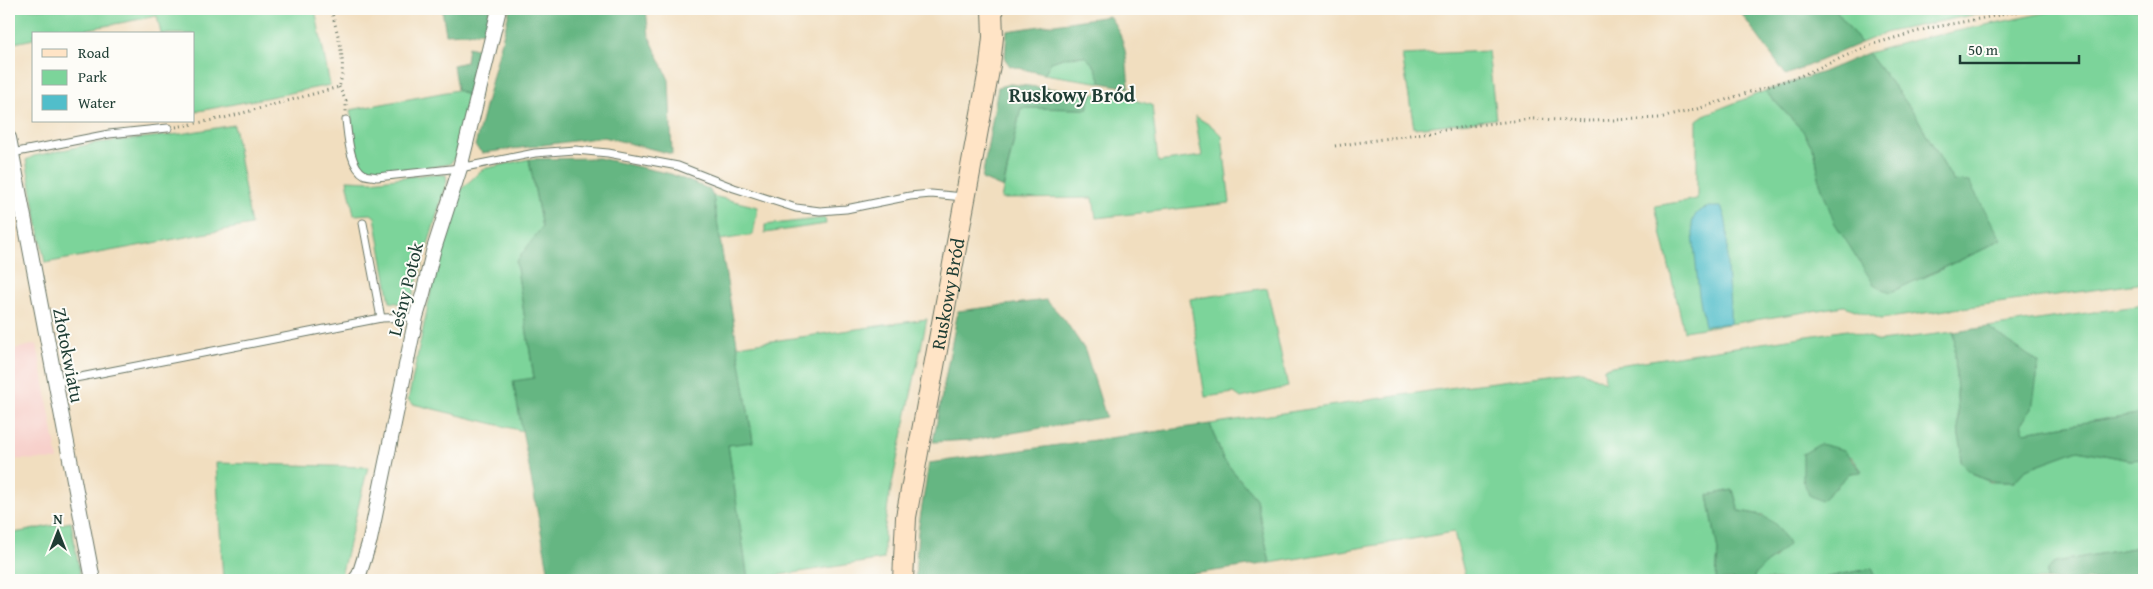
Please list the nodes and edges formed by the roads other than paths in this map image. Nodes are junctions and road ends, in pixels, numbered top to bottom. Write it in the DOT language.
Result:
graph roads {
  1 [pos="499,9"];
  2 [pos="992,9"];
  3 [pos="346,120"];
  4 [pos="168,128"];
  5 [pos="9,138"];
  6 [pos="12,153"];
  7 [pos="460,168"];
  8 [pos="965,197"];
  9 [pos="363,223"];
  10 [pos="416,317"];
  11 [pos="381,318"];
  12 [pos="55,382"];
  13 [pos="93,580"];
  14 [pos="355,580"];
  15 [pos="903,580"];
  1 -- 7 [label="street, Leśny Potok"];
  2 -- 8 [label="street, Ruskowy Bród"];
  3 -- 7 [label="lane"];
  4 -- 6 [label="lane"];
  5 -- 6 [label="street, Złotokwiatu"];
  6 -- 12 [label="street, Złotokwiatu"];
  7 -- 8 [label="lane"];
  7 -- 10 [label="street, Leśny Potok"];
  8 -- 15 [label="street, Ruskowy Bród"];
  9 -- 11 [label="lane"];
  10 -- 11 [label="lane"];
  10 -- 14 [label="street, Leśny Potok"];
  11 -- 12 [label="lane"];
  12 -- 13 [label="street, Złotokwiatu"];
}
